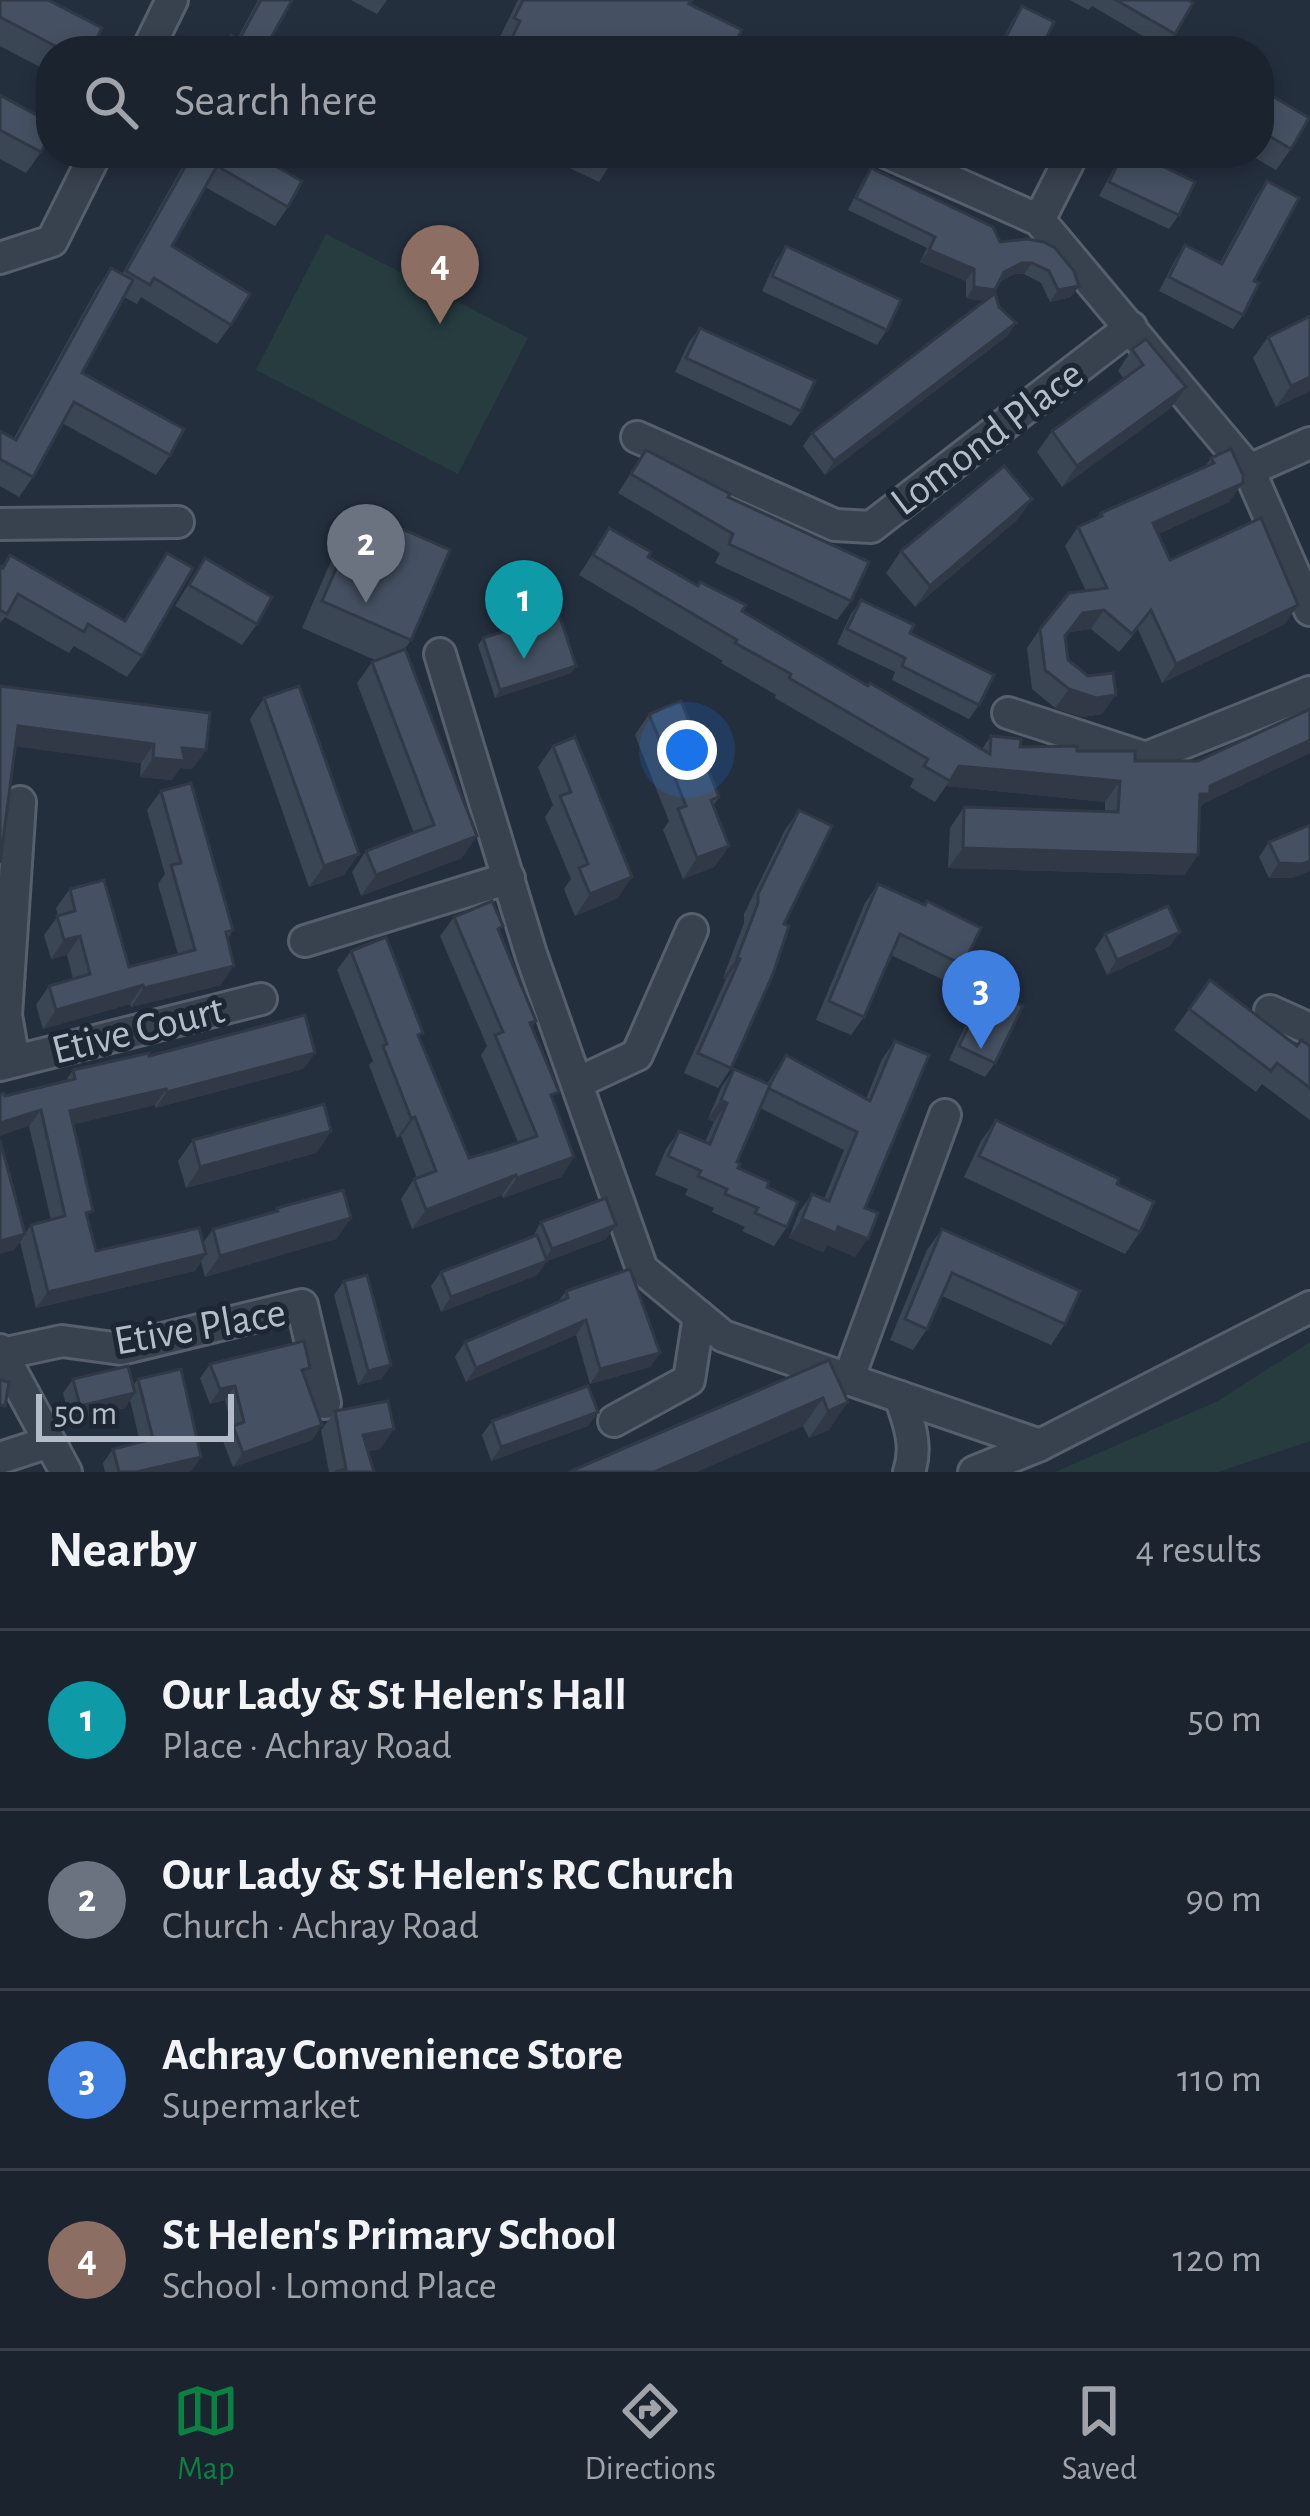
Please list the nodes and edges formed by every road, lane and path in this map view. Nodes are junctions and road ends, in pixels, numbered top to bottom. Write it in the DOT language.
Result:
graph roads {
  1 [pos="172,0"];
  2 [pos="154,36"];
  3 [pos="88,168"];
  4 [pos="922,168"];
  5 [pos="1065,168"];
  6 [pos="1039,220"];
  7 [pos="0,259"];
  8 [pos="1131,327"];
  9 [pos="637,437"];
  10 [pos="1310,442"];
  11 [pos="1250,470"];
  12 [pos="178,522"];
  13 [pos="0,524"];
  14 [pos="1310,610"];
  15 [pos="440,654"];
  16 [pos="1310,692"];
  17 [pos="1008,713"];
  18 [pos="20,802"];
  19 [pos="509,878"];
  20 [pos="692,930"];
  21 [pos="305,941"];
  22 [pos="261,1000"];
  23 [pos="1270,1011"];
  24 [pos="1310,1029"];
  25 [pos="7,1063"];
  26 [pos="577,1083"];
  27 [pos="944,1115"];
  28 [pos="1310,1307"];
  29 [pos="699,1316"];
  30 [pos="1,1352"];
  31 [pos="848,1380"];
  32 [pos="900,1397"];
  33 [pos="325,1403"];
  34 [pos="614,1421"];
  35 [pos="49,1442"];
  36 [pos="1040,1445"];
  37 [pos="0,1458"];
  38 [pos="66,1472"];
  39 [pos="909,1472"];
  40 [pos="974,1472"];
  1 -- 2 [label="street"];
  3 -- 7 [label="street"];
  4 -- 6 [label="street"];
  5 -- 6 [label="street"];
  6 -- 8 [label="street"];
  8 -- 9 [label="street, Lomond Place"];
  8 -- 11 [label="street"];
  10 -- 11 [label="street"];
  11 -- 14 [label="street"];
  12 -- 13 [label="street"];
  15 -- 19 [label="street"];
  16 -- 17 [label="street"];
  18 -- 25 [label="street, Etive Court"];
  19 -- 21 [label="street"];
  19 -- 26 [label="street"];
  20 -- 26 [label="street"];
  22 -- 25 [label="street, Etive Court"];
  23 -- 24 [label="street"];
  26 -- 29 [label="street"];
  27 -- 31 [label="street"];
  28 -- 36 [label="street"];
  29 -- 31 [label="street"];
  29 -- 34 [label="street"];
  30 -- 33 [label="street, Etive Place"];
  30 -- 35 [label="street"];
  31 -- 32 [label="street"];
  32 -- 36 [label="street"];
  32 -- 39 [label="street"];
  35 -- 37 [label="street"];
  35 -- 38 [label="street"];
  36 -- 40 [label="street"];
}
